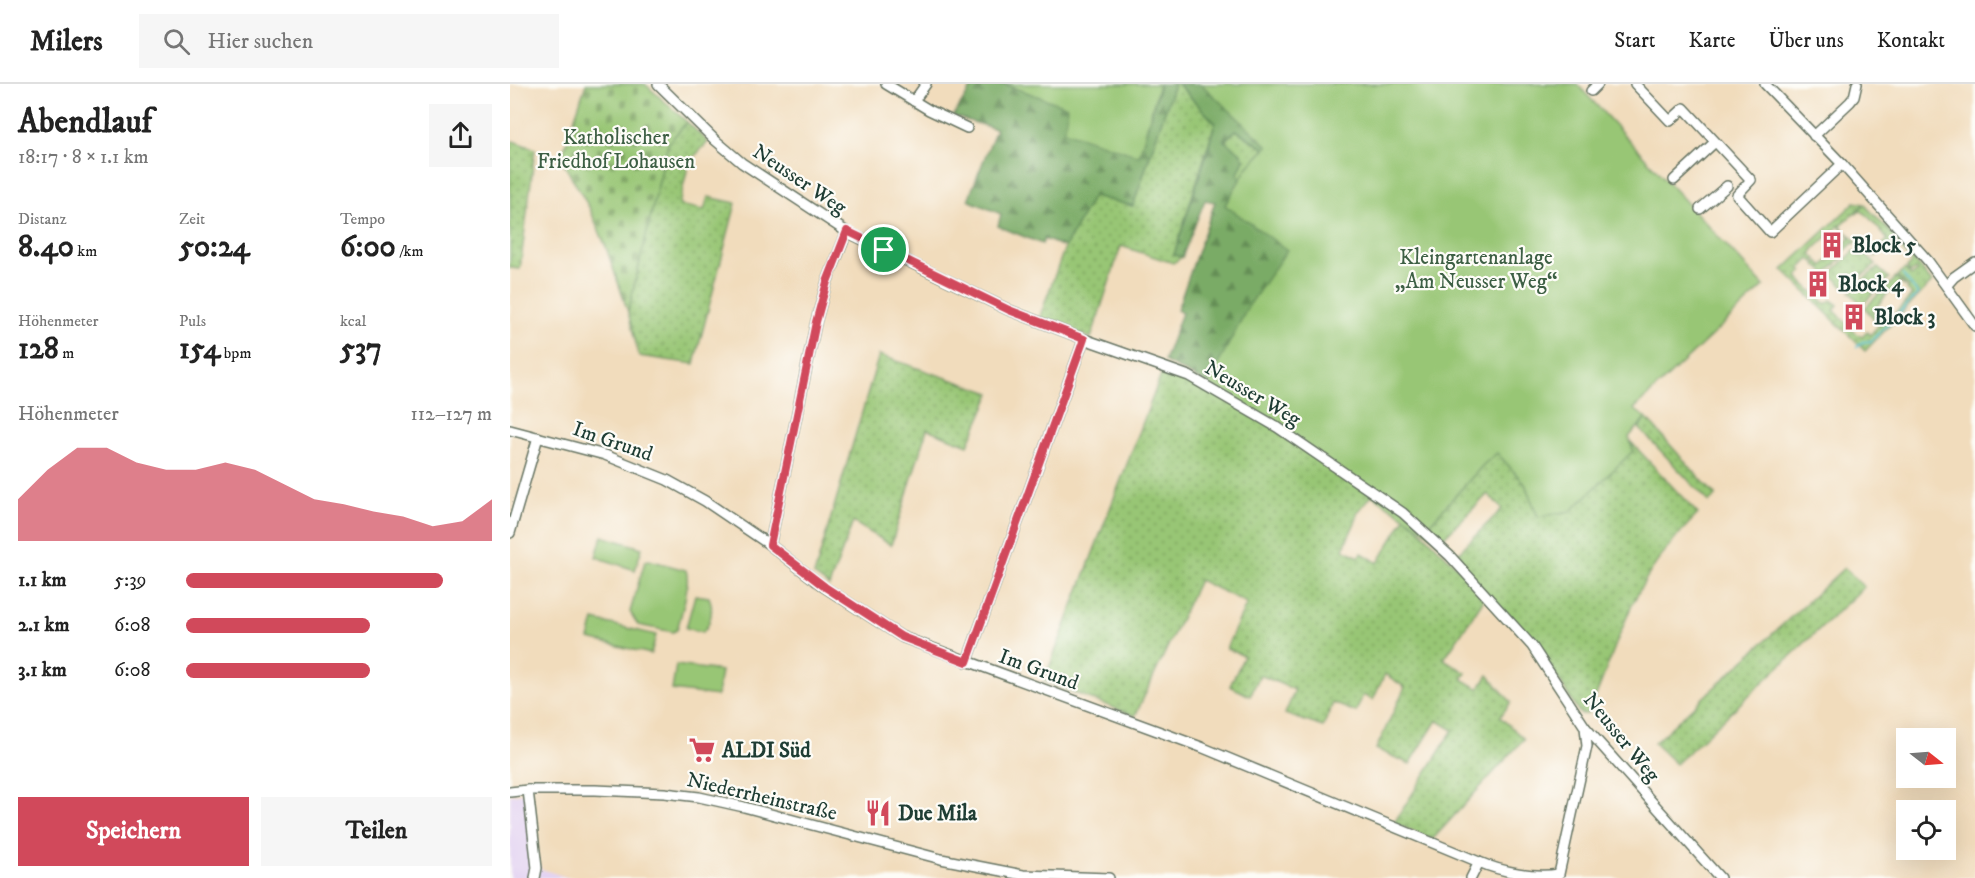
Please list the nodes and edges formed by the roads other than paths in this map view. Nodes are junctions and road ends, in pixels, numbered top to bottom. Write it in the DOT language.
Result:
graph roads {
  1 [pos="658,84"];
  2 [pos="886,84"];
  3 [pos="926,84"];
  4 [pos="1635,84"];
  5 [pos="1765,84"];
  6 [pos="1857,84"];
  7 [pos="914,101"];
  8 [pos="967,128"];
  9 [pos="1814,136"];
  10 [pos="1715,142"];
  11 [pos="1842,164"];
  12 [pos="1742,171"];
  13 [pos="1674,180"];
  14 [pos="1727,186"];
  15 [pos="1737,195"];
  16 [pos="1700,208"];
  17 [pos="847,231"];
  18 [pos="1975,262"];
  19 [pos="1947,285"];
  20 [pos="1975,326"];
  21 [pos="1084,339"];
  22 [pos="510,430"];
  23 [pos="538,436"];
  24 [pos="510,533"];
  25 [pos="770,545"];
  26 [pos="967,662"];
  27 [pos="1585,727"];
  28 [pos="528,790"];
  29 [pos="510,792"];
  30 [pos="1479,862"];
  31 [pos="535,878"];
  32 [pos="1109,878"];
  33 [pos="1472,878"];
  34 [pos="1720,878"];
  1 -- 17 [label="street, Neusser Weg"];
  2 -- 7 [label="street"];
  3 -- 7 [label="street"];
  4 -- 10 [label="street"];
  5 -- 9 [label="street"];
  6 -- 9 [label="street"];
  7 -- 8 [label="street"];
  9 -- 11 [label="street"];
  10 -- 12 [label="street"];
  10 -- 13 [label="street"];
  11 -- 15 [label="street"];
  11 -- 19 [label="street"];
  12 -- 14 [label="street"];
  12 -- 15 [label="street"];
  14 -- 15 [label="street"];
  14 -- 16 [label="street"];
  17 -- 21 [label="street, Neusser Weg"];
  17 -- 25 [label="street"];
  18 -- 19 [label="street"];
  19 -- 20 [label="street"];
  21 -- 26 [label="street"];
  21 -- 27 [label="street, Neusser Weg"];
  22 -- 23 [label="street, Im Grund"];
  23 -- 24 [label="street"];
  23 -- 25 [label="street, Im Grund"];
  25 -- 26 [label="street, Im Grund"];
  26 -- 30 [label="street, Im Grund"];
  27 -- 30 [label="street"];
  27 -- 34 [label="street, Neusser Weg"];
  28 -- 29 [label="street, Niederrheinstraße"];
  28 -- 31 [label="street"];
  28 -- 32 [label="street, Niederrheinstraße"];
  30 -- 33 [label="street"];
}
